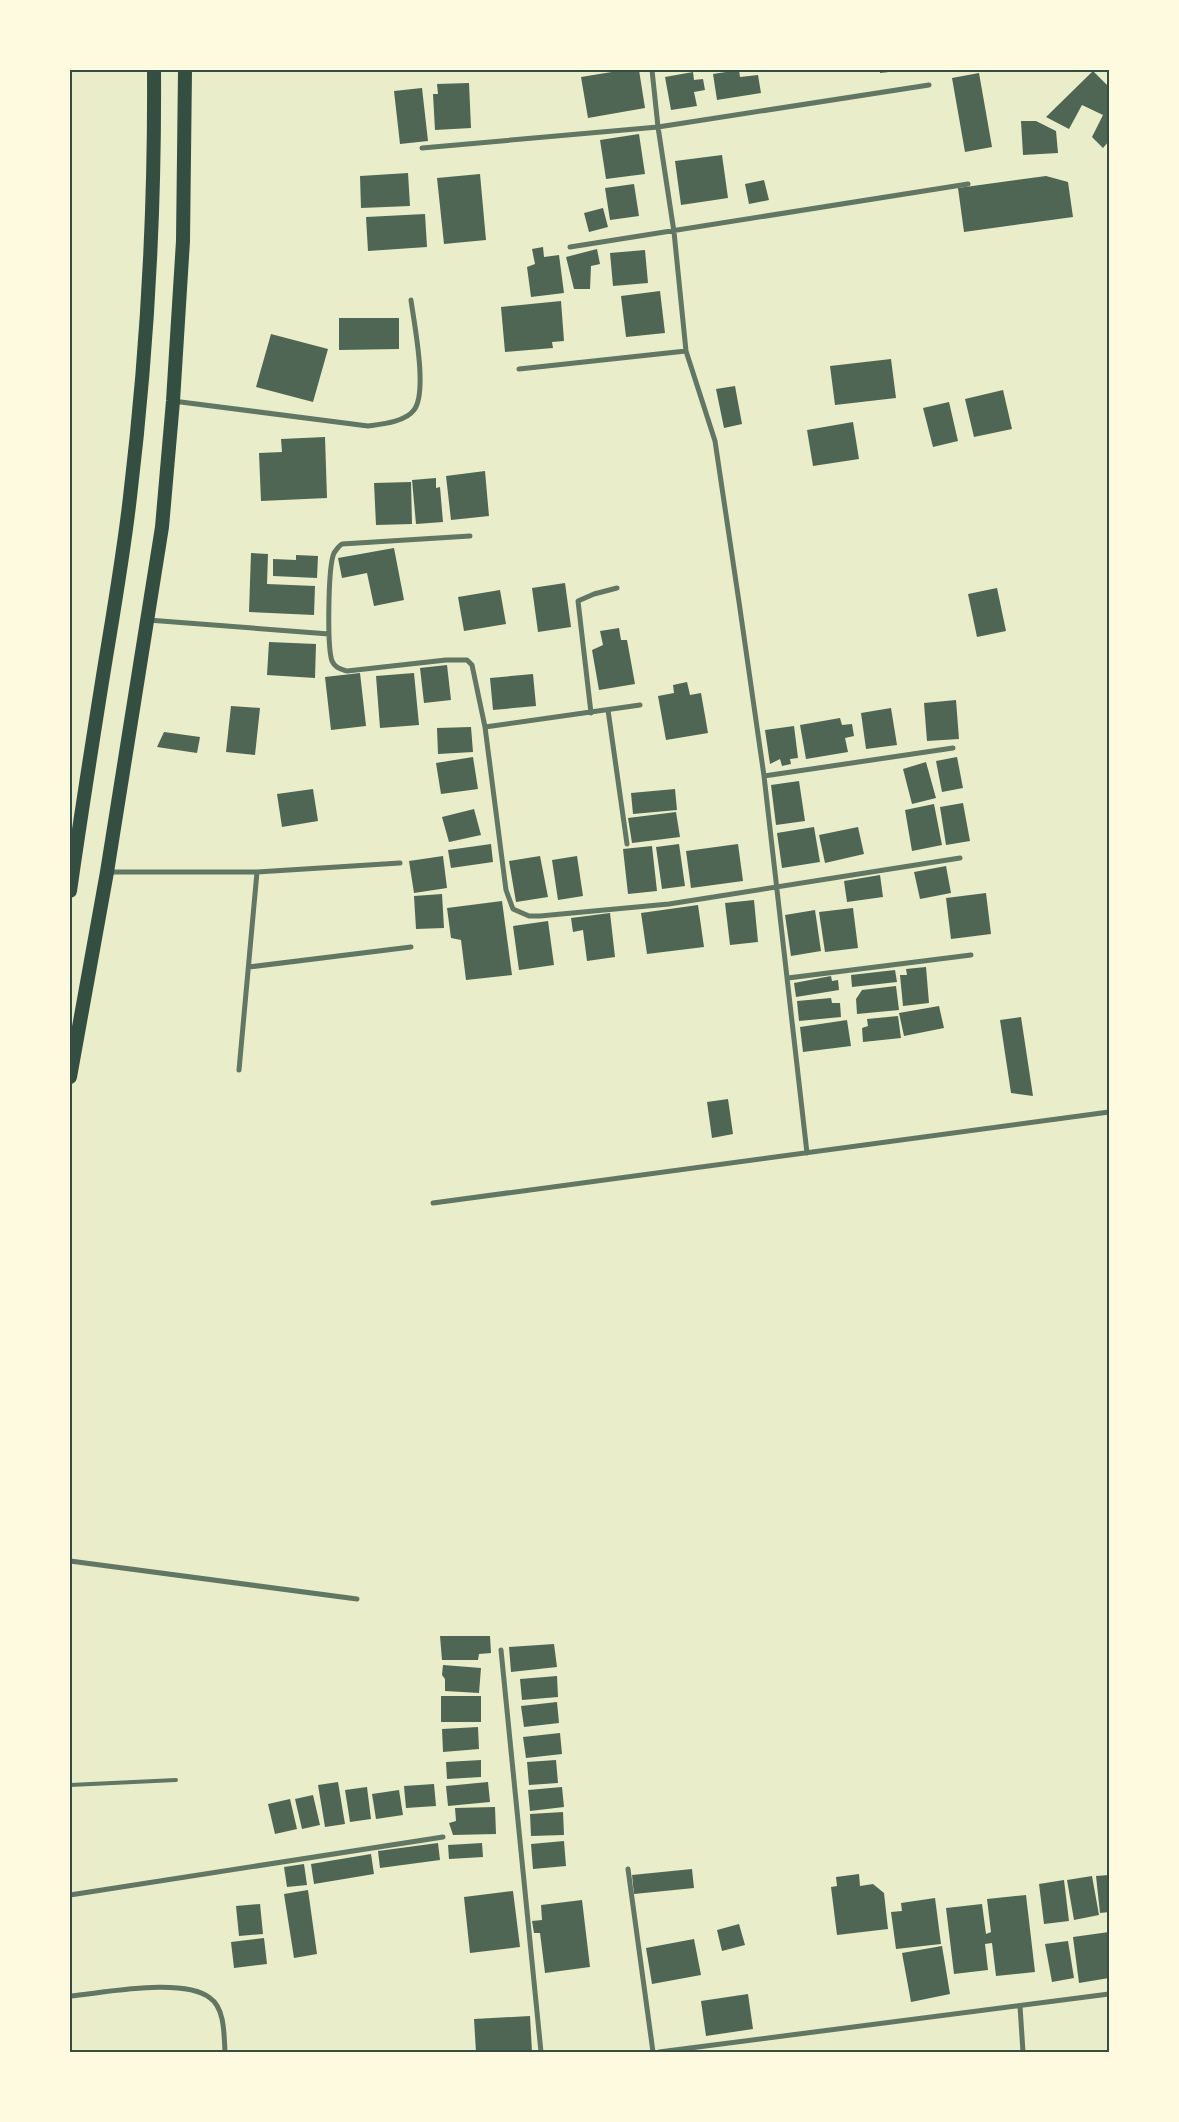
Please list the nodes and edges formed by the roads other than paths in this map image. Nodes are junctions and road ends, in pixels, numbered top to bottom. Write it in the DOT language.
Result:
graph roads {
  1 [pos="154,70"];
  2 [pos="185,70"];
  3 [pos="652,70"];
  4 [pos="929,85"];
  5 [pos="658,127"];
  6 [pos="422,148"];
  7 [pos="968,184"];
  8 [pos="674,232"];
  9 [pos="570,247"];
  10 [pos="411,300"];
  11 [pos="686,351"];
  12 [pos="518,369"];
  13 [pos="173,401"];
  14 [pos="470,536"];
  15 [pos="617,588"];
  16 [pos="148,620"];
  17 [pos="329,634"];
  18 [pos="640,705"];
  19 [pos="608,710"];
  20 [pos="591,713"];
  21 [pos="485,727"];
  22 [pos="953,748"];
  23 [pos="764,776"];
  24 [pos="627,844"];
  25 [pos="960,858"];
  26 [pos="400,863"];
  27 [pos="107,872"];
  28 [pos="257,872"];
  29 [pos="775,886"];
  30 [pos="70,891"];
  31 [pos="411,947"];
  32 [pos="971,955"];
  33 [pos="249,967"];
  34 [pos="788,978"];
  35 [pos="239,1070"];
  36 [pos="70,1077"];
  37 [pos="1109,1112"];
  38 [pos="807,1153"];
  39 [pos="433,1203"];
  40 [pos="70,1562"];
  41 [pos="357,1599"];
  42 [pos="502,1650"];
  43 [pos="176,1780"];
  44 [pos="70,1785"];
  45 [pos="443,1837"];
  46 [pos="628,1869"];
  47 [pos="70,1896"];
  48 [pos="1109,1994"];
  49 [pos="70,1996"];
  50 [pos="1020,2006"];
  51 [pos="225,2052"];
  52 [pos="541,2052"];
  53 [pos="653,2052"];
  54 [pos="659,2052"];
  55 [pos="1023,2052"];
  1 -- 30 [label="highway"];
  2 -- 13 [label="highway"];
  3 -- 5 [label="street"];
  4 -- 5 [label="street"];
  5 -- 6 [label="street"];
  5 -- 8 [label="street"];
  7 -- 8 [label="street"];
  8 -- 9 [label="street"];
  8 -- 11 [label="street"];
  10 -- 13 [label="street"];
  11 -- 12 [label="street"];
  11 -- 23 [label="street"];
  13 -- 16 [label="highway"];
  14 -- 17 [label="street"];
  15 -- 20 [label="street"];
  16 -- 17 [label="street"];
  16 -- 27 [label="highway"];
  17 -- 21 [label="street"];
  18 -- 19 [label="street"];
  19 -- 20 [label="street"];
  19 -- 24 [label="street"];
  20 -- 21 [label="street"];
  21 -- 29 [label="street"];
  22 -- 23 [label="street"];
  23 -- 29 [label="street"];
  25 -- 29 [label="street"];
  26 -- 28 [label="street"];
  27 -- 28 [label="street"];
  27 -- 36 [label="highway"];
  28 -- 33 [label="street"];
  29 -- 34 [label="street"];
  31 -- 33 [label="street"];
  32 -- 34 [label="street"];
  33 -- 35 [label="street"];
  34 -- 38 [label="street"];
  37 -- 38 [label="street"];
  38 -- 39 [label="street"];
  40 -- 41 [label="street"];
  42 -- 52 [label="street"];
  43 -- 44 [label="lane"];
  45 -- 47 [label="street"];
  46 -- 53 [label="street"];
  48 -- 50 [label="street"];
  49 -- 51 [label="street"];
  50 -- 54 [label="street"];
  50 -- 55 [label="street"];
}
